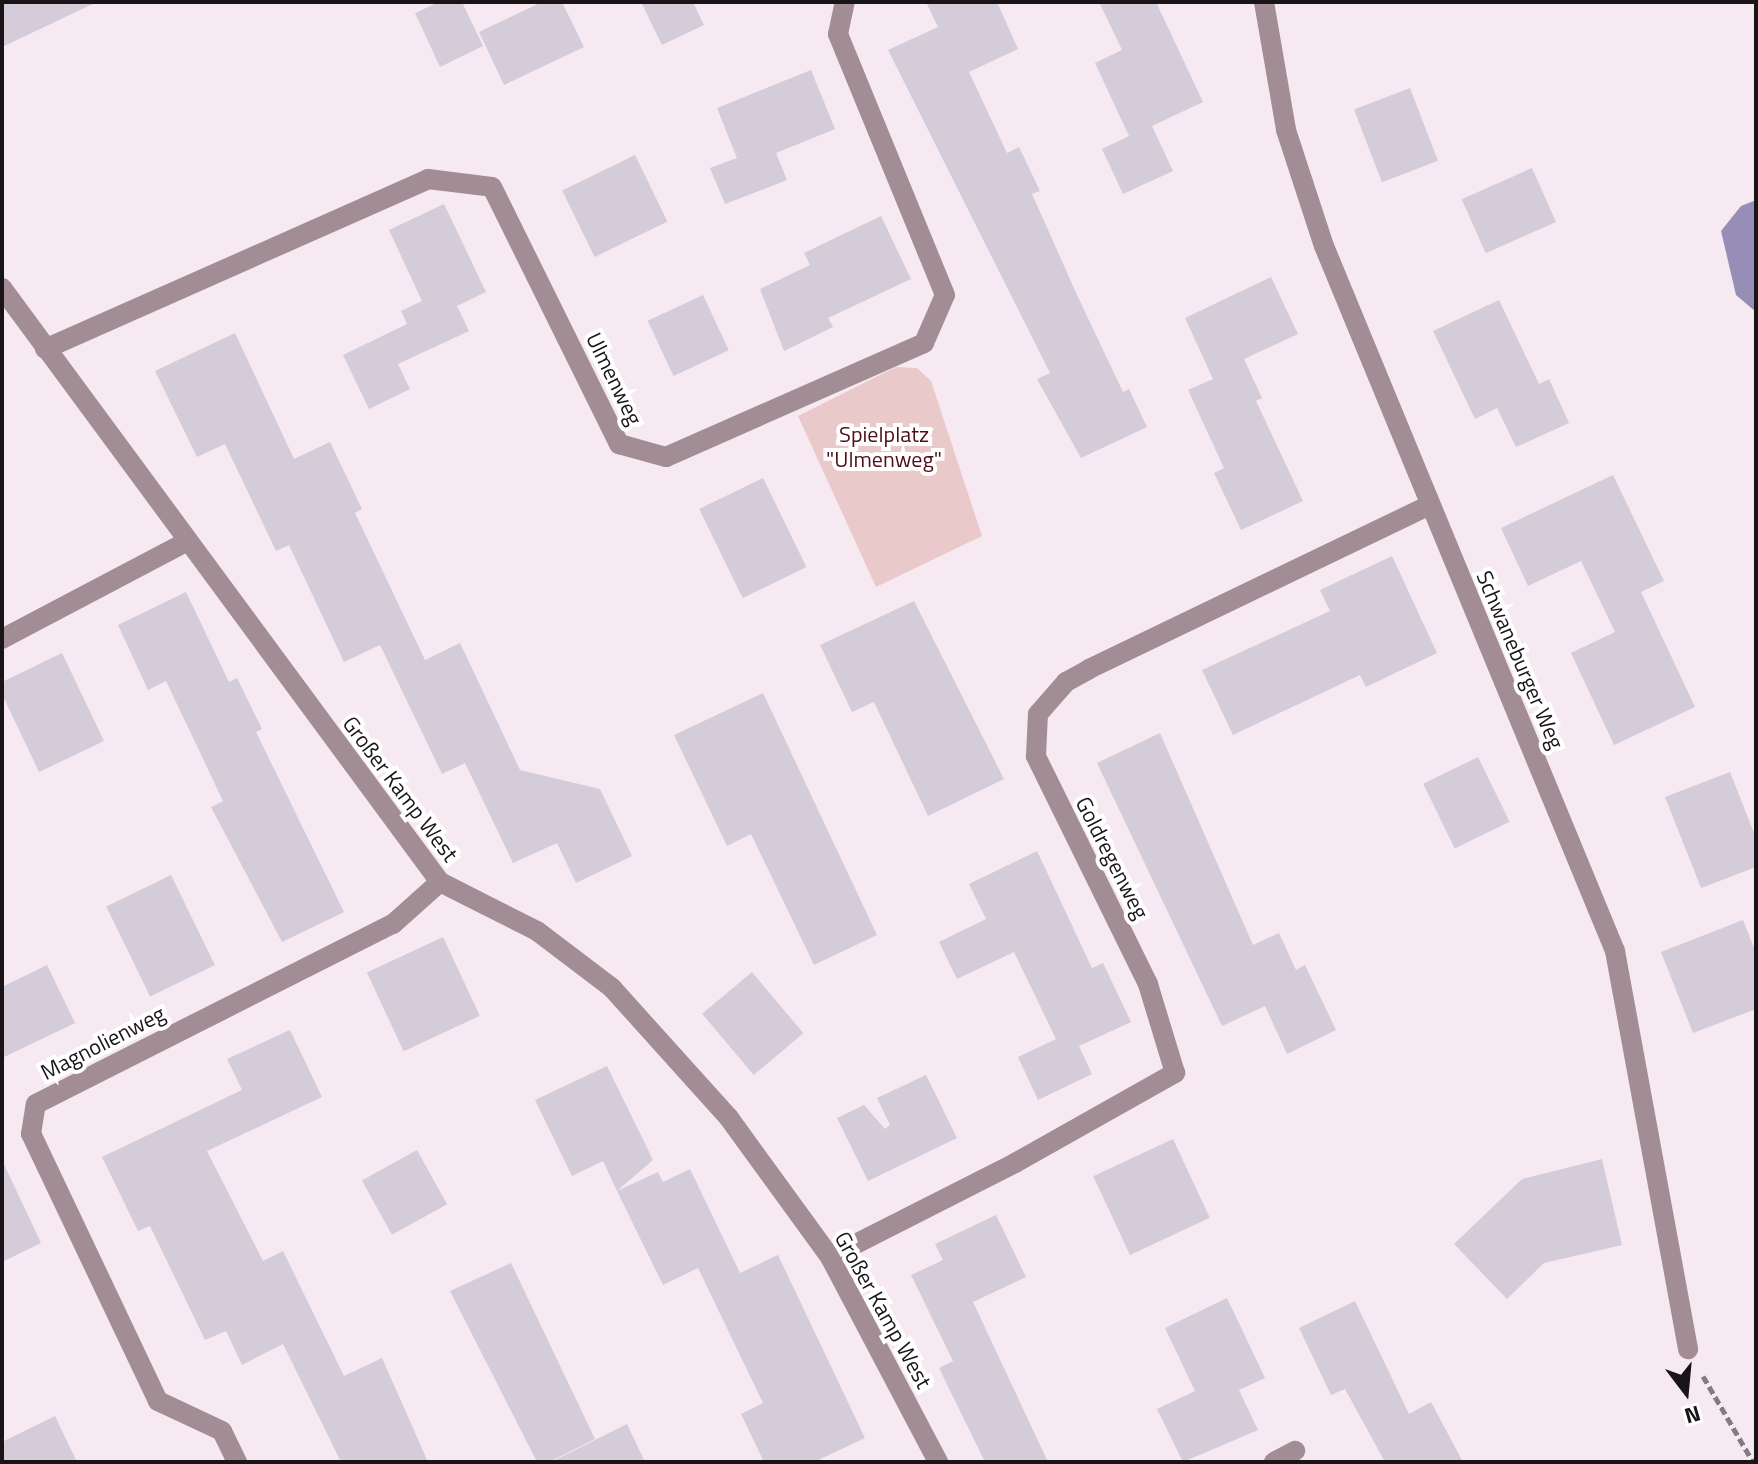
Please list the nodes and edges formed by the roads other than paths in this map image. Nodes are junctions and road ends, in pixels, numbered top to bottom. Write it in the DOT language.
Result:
graph roads {
  1 [pos="845,2"];
  2 [pos="1264,2"];
  3 [pos="2,288"];
  4 [pos="45,349"];
  5 [pos="1428,506"];
  6 [pos="186,542"];
  7 [pos="2,639"];
  8 [pos="440,882"];
  9 [pos="830,1257"];
  10 [pos="1688,1349"];
  11 [pos="1295,1451"];
  12 [pos="237,1462"];
  13 [pos="938,1462"];
  14 [pos="1274,1462"];
  1 -- 4 [label="street, Ulmenweg"];
  2 -- 5 [label="street, Schwaneburger Weg"];
  3 -- 4 [label="street, Großer Kamp West"];
  4 -- 6 [label="street, Großer Kamp West"];
  5 -- 9 [label="street, Goldregenweg"];
  5 -- 10 [label="street, Schwaneburger Weg"];
  6 -- 7 [label="street"];
  6 -- 8 [label="street, Großer Kamp West"];
  8 -- 9 [label="street, Großer Kamp West"];
  8 -- 12 [label="street, Magnolienweg"];
  9 -- 13 [label="street, Großer Kamp West"];
  11 -- 14 [label="street"];
}
